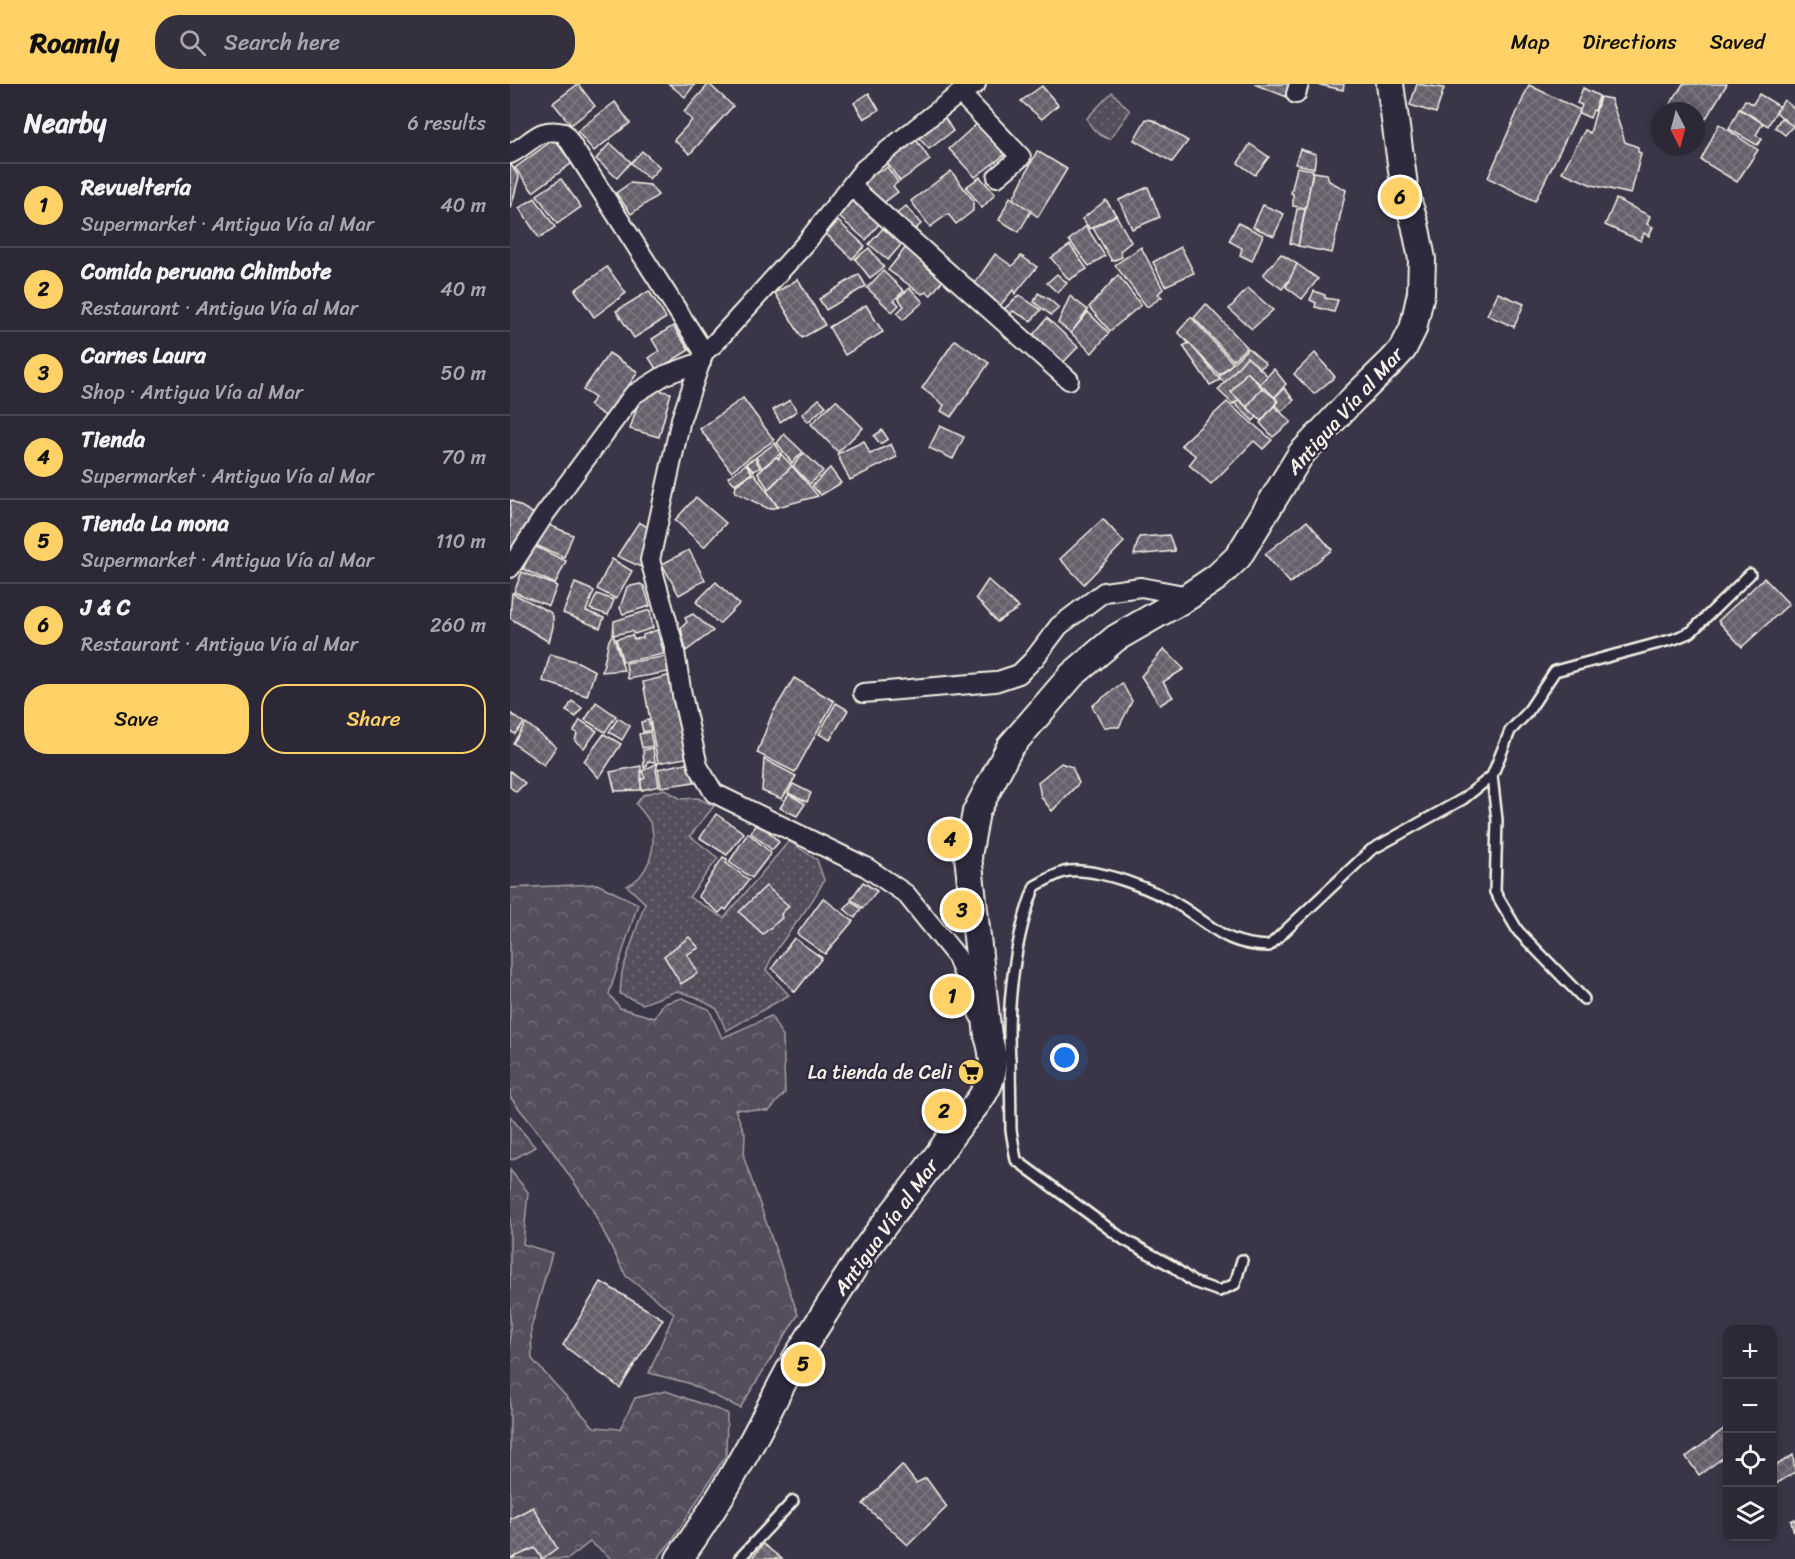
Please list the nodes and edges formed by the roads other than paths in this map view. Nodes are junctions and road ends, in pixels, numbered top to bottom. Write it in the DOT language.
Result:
graph roads {
  1 [pos="1390,84"];
  2 [pos="968,88"];
  3 [pos="510,154"];
  4 [pos="997,177"];
  5 [pos="851,186"];
  6 [pos="703,357"];
  7 [pos="1069,380"];
  8 [pos="510,568"];
  9 [pos="1750,574"];
  10 [pos="1189,596"];
  11 [pos="863,693"];
  12 [pos="1492,776"];
  13 [pos="1584,999"];
  14 [pos="988,1036"];
  15 [pos="1010,1060"];
  16 [pos="1242,1260"];
  17 [pos="793,1501"];
  18 [pos="679,1559"];
  19 [pos="739,1559"];
  1 -- 10 [label="main road, Antigua Vía al Mar"];
  2 -- 4 [label="street"];
  2 -- 5 [label="street"];
  3 -- 6 [label="street"];
  5 -- 6 [label="street"];
  5 -- 7 [label="street"];
  6 -- 8 [label="street"];
  6 -- 14 [label="street"];
  9 -- 12 [label="lane"];
  10 -- 11 [label="street"];
  10 -- 14 [label="main road, Antigua Vía al Mar"];
  12 -- 13 [label="lane"];
  12 -- 15 [label="lane"];
  14 -- 15 [label="lane"];
  14 -- 18 [label="main road, Antigua Vía al Mar"];
  15 -- 16 [label="lane"];
  17 -- 19 [label="lane"];
}
